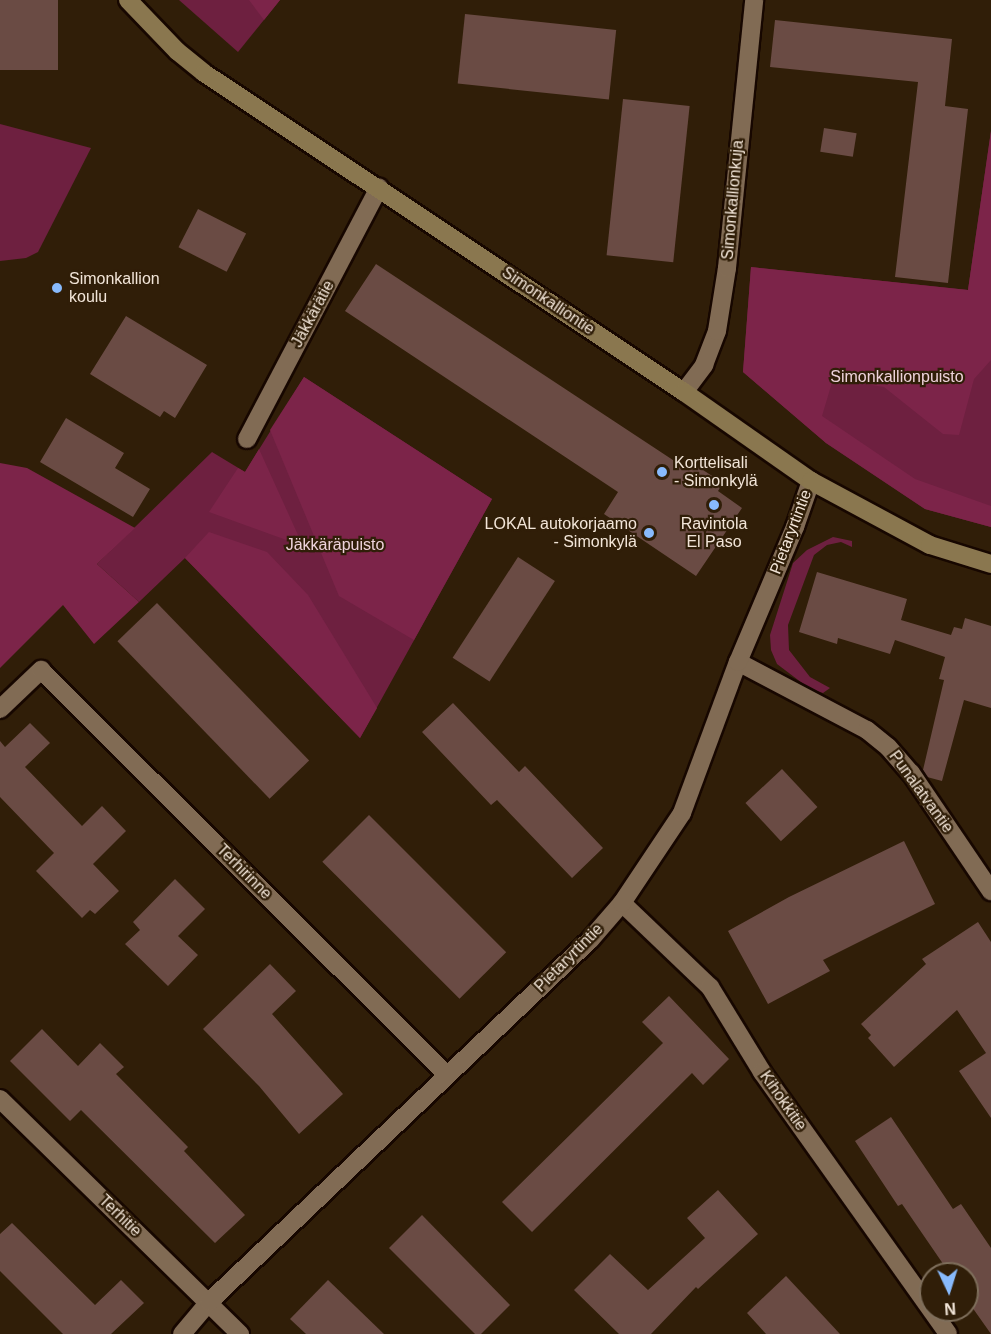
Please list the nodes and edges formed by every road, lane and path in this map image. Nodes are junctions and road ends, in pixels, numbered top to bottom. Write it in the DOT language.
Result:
graph roads {
  1 [pos="128,0"];
  2 [pos="754,0"];
  3 [pos="379,188"];
  4 [pos="684,392"];
  5 [pos="247,440"];
  6 [pos="811,481"];
  7 [pos="991,564"];
  8 [pos="738,662"];
  9 [pos="0,709"];
  10 [pos="991,891"];
  11 [pos="622,903"];
  12 [pos="447,1075"];
  13 [pos="0,1099"];
  14 [pos="208,1302"];
  15 [pos="182,1334"];
  16 [pos="240,1334"];
  17 [pos="948,1334"];
  1 -- 3 [label="main road, Simonkalliontie"];
  2 -- 4 [label="street, Simonkallionkuja"];
  3 -- 4 [label="main road, Simonkalliontie"];
  3 -- 5 [label="street, Jäkkärätie"];
  4 -- 6 [label="main road, Simonkalliontie"];
  6 -- 7 [label="main road, Simonkalliontie"];
  6 -- 8 [label="street, Pietaryrtintie"];
  8 -- 10 [label="street, Punalatvantie"];
  8 -- 11 [label="street, Pietaryrtintie"];
  9 -- 12 [label="street, Terhirinne"];
  11 -- 12 [label="street, Pietaryrtintie"];
  11 -- 17 [label="street, Kihokkitie"];
  12 -- 14 [label="street, Pietaryrtintie"];
  13 -- 14 [label="street, Terhitie"];
  14 -- 15 [label="street, Pietaryrtintie"];
  14 -- 16 [label="street, Terhitie"];
}
